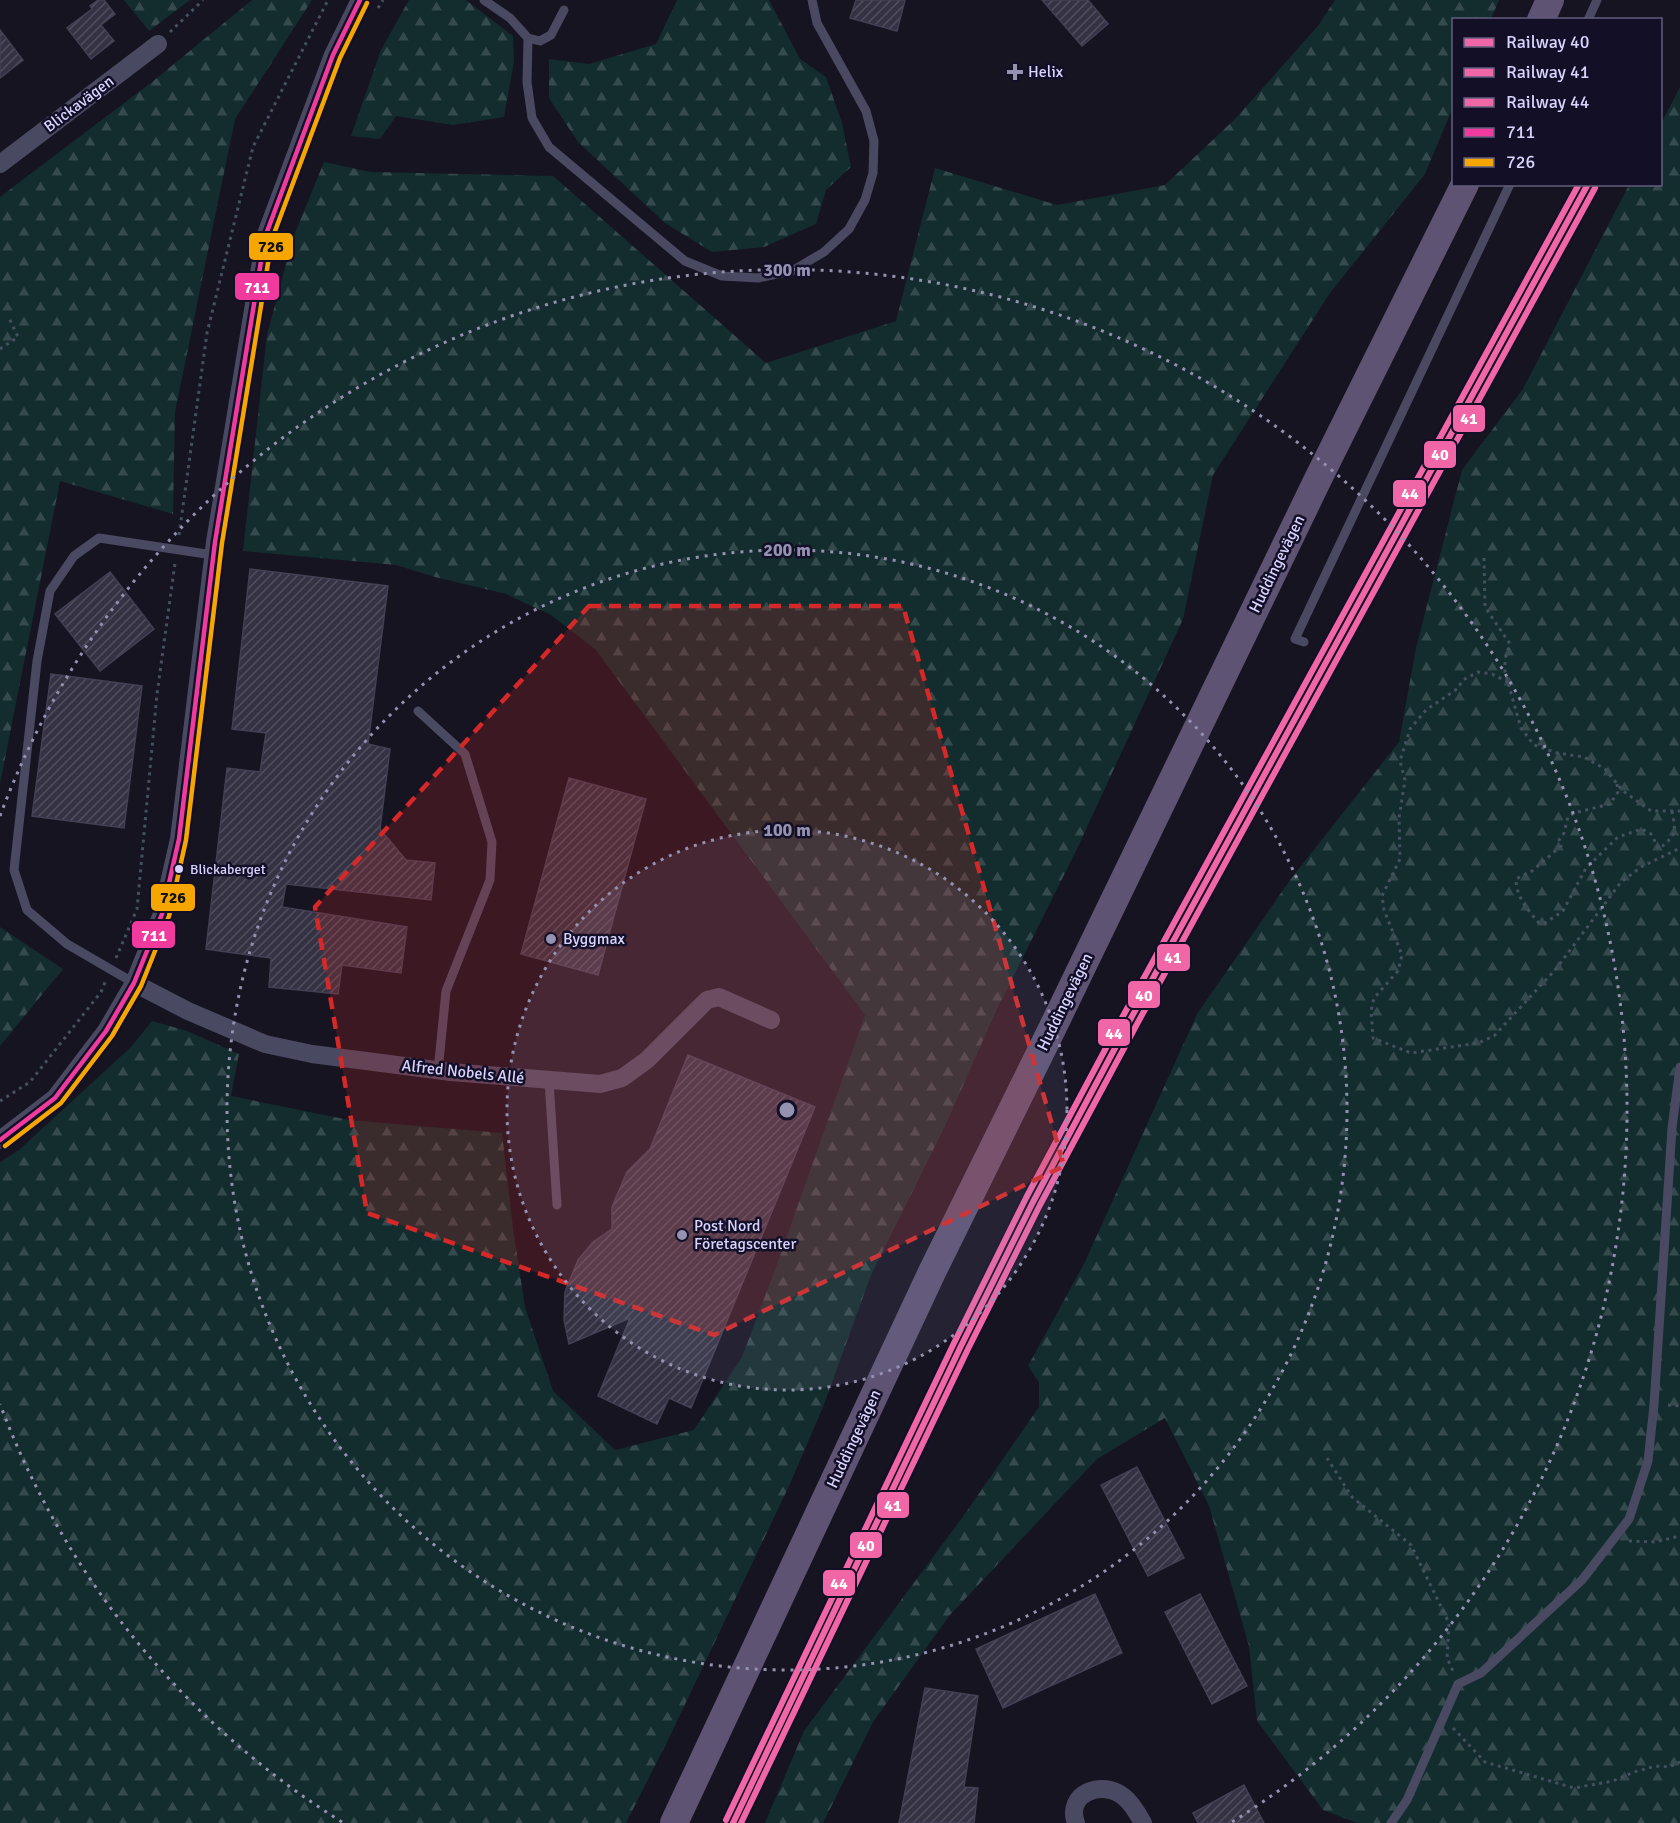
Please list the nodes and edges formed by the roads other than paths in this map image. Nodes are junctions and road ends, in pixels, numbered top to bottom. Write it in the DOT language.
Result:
graph roads {
  1 [pos="360,0"];
  2 [pos="484,0"];
  3 [pos="812,0"];
  4 [pos="1550,0"];
  5 [pos="1597,0"];
  6 [pos="564,10"];
  7 [pos="1542,18"];
  8 [pos="1589,18"];
  9 [pos="528,38"];
  10 [pos="158,44"];
  11 [pos="0,164"];
  12 [pos="1464,186"];
  13 [pos="1509,186"];
  14 [pos="213,555"];
  15 [pos="1304,642"];
  16 [pos="418,711"];
  17 [pos="134,983"];
  18 [pos="771,1020"];
  19 [pos="1680,1067"];
  20 [pos="438,1071"];
  21 [pos="549,1081"];
  22 [pos="0,1140"];
  23 [pos="557,1205"];
  24 [pos="674,1823"];
  25 [pos="1076,1823"];
  26 [pos="1143,1823"];
  27 [pos="1391,1823"];
  1 -- 14 [label="street"];
  2 -- 9 [label="lane"];
  3 -- 9 [label="lane"];
  4 -- 7 [label="main road"];
  5 -- 8 [label="lane"];
  6 -- 9 [label="lane"];
  10 -- 11 [label="street, Blickavägen"];
  12 -- 24 [label="main road, Huddingevägen"];
  13 -- 15 [label="lane"];
  14 -- 17 [label="street"];
  14 -- 17 [label="lane"];
  16 -- 20 [label="lane"];
  17 -- 20 [label="street, Alfred Nobels Allé"];
  17 -- 22 [label="street"];
  18 -- 21 [label="street, Alfred Nobels Allé"];
  19 -- 27 [label="lane"];
  20 -- 21 [label="street, Alfred Nobels Allé"];
  21 -- 23 [label="lane"];
  25 -- 26 [label="street"];
}
